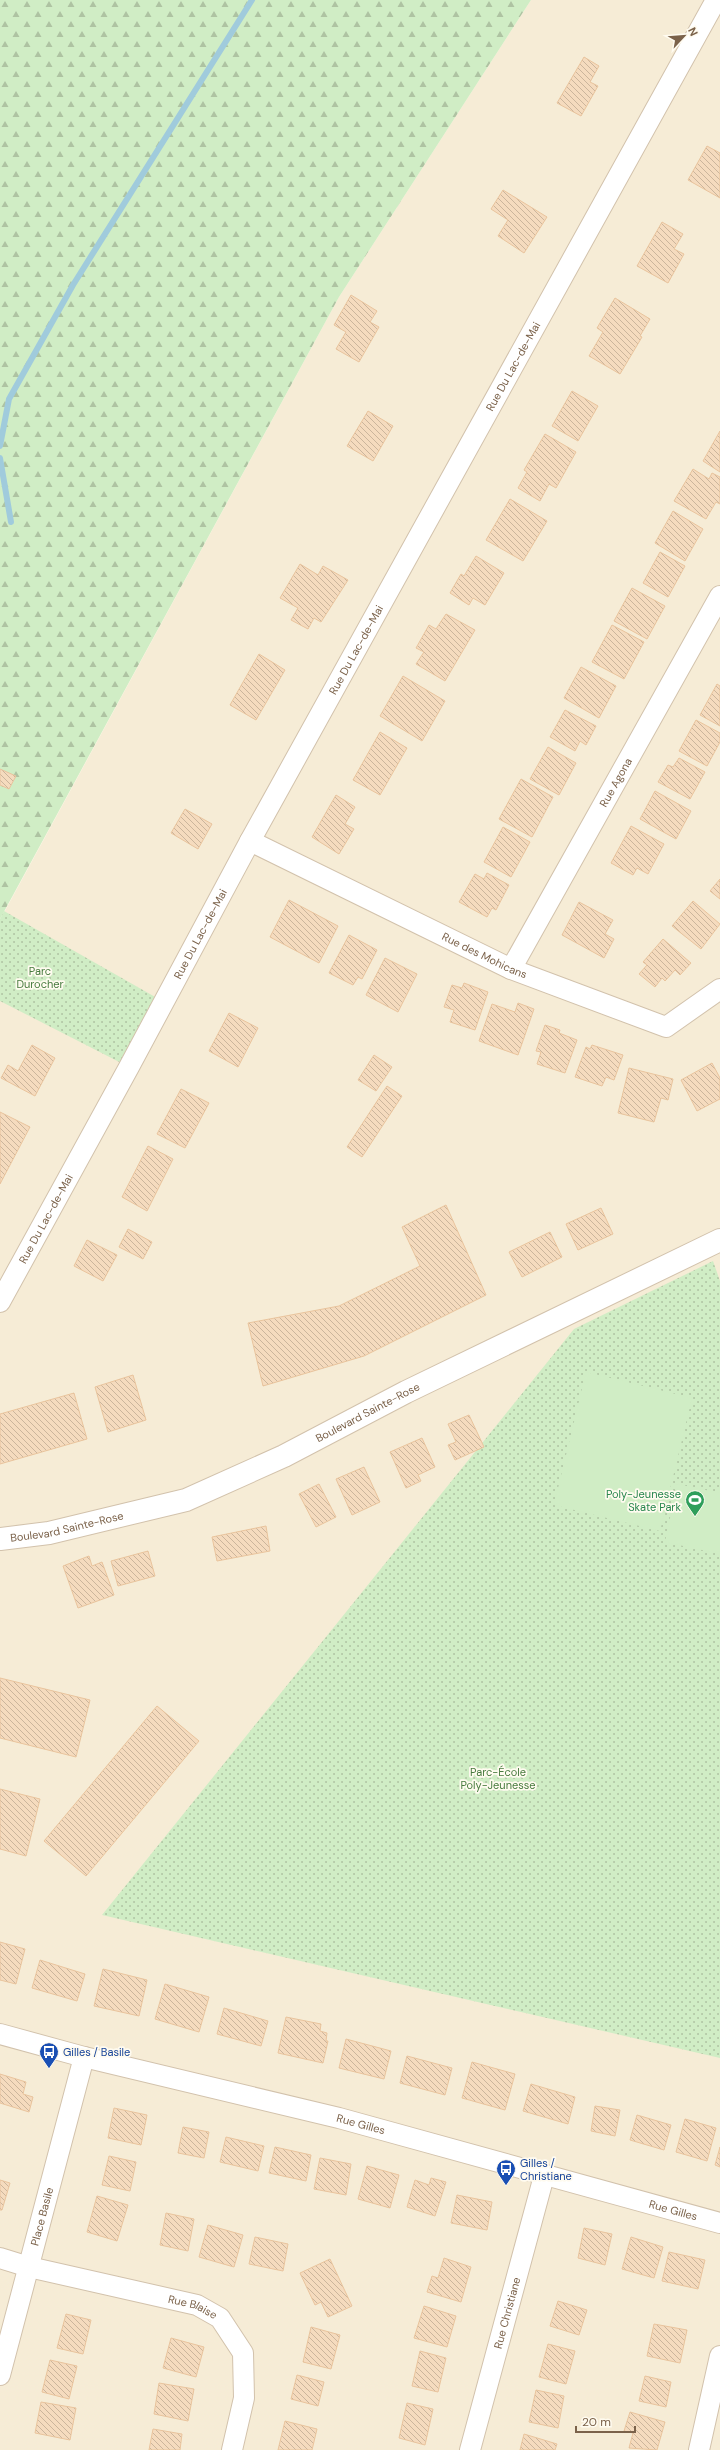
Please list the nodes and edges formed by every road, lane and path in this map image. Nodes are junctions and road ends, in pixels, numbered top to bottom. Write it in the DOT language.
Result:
graph roads {
  1 [pos="716,0"];
  2 [pos="720,596"];
  3 [pos="250,840"];
  4 [pos="511,969"];
  5 [pos="720,989"];
  6 [pos="720,1240"];
  7 [pos="0,1302"];
  8 [pos="0,1539"];
  9 [pos="0,2034"];
  10 [pos="84,2057"];
  11 [pos="544,2176"];
  12 [pos="720,2223"];
  13 [pos="0,2258"];
  14 [pos="29,2267"];
  15 [pos="720,2356"];
  16 [pos="0,2375"];
  17 [pos="232,2450"];
  18 [pos="470,2450"];
  19 [pos="699,2450"];
  1 -- 3 [label="street, Rue Du Lac-de-Mai"];
  2 -- 4 [label="street, Rue Agona"];
  3 -- 4 [label="street, Rue des Mohicans"];
  3 -- 7 [label="street, Rue Du Lac-de-Mai"];
  4 -- 5 [label="street, Rue des Mohicans"];
  6 -- 8 [label="street, Boulevard Sainte-Rose"];
  9 -- 10 [label="street, Rue Gilles"];
  10 -- 11 [label="street, Rue Gilles"];
  10 -- 14 [label="street, Place Basile"];
  11 -- 12 [label="street, Rue Gilles"];
  11 -- 18 [label="street, Rue Christiane"];
  13 -- 14 [label="street, Rue Blaise"];
  14 -- 16 [label="street, Place Basile"];
  14 -- 17 [label="street, Rue Blaise"];
  15 -- 19 [label="street"];
}
